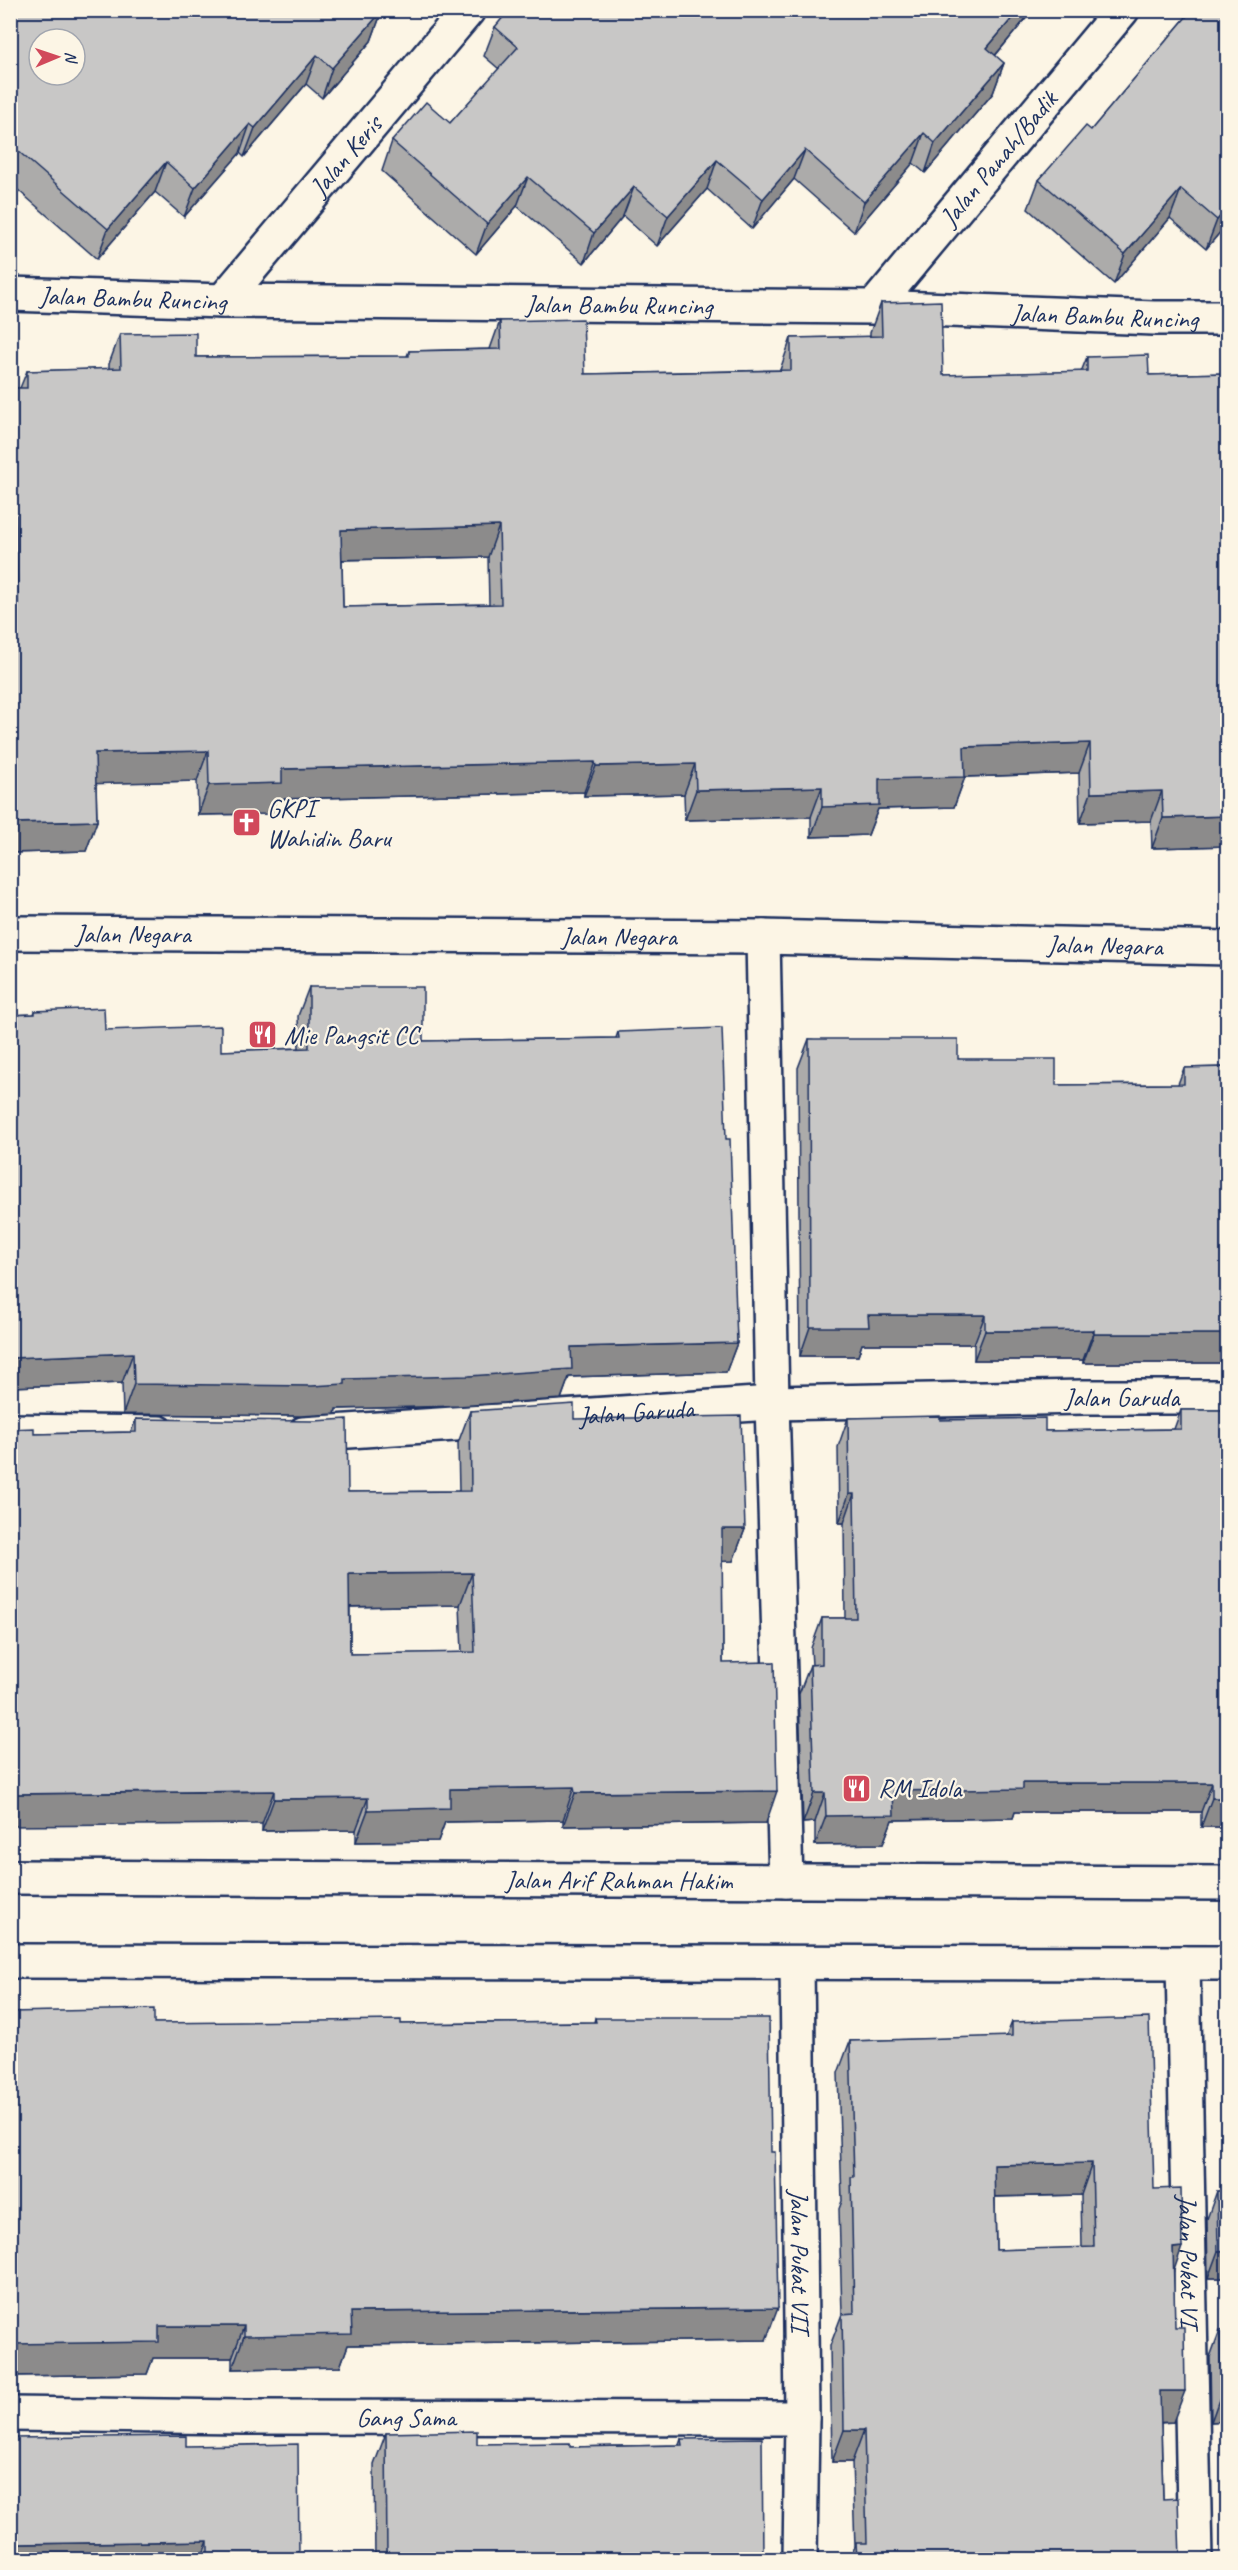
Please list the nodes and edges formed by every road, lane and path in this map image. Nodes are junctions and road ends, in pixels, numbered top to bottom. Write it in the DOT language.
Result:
graph roads {
  1 [pos="468,10"];
  2 [pos="1122,10"];
  3 [pos="10,294"];
  4 [pos="223,301"];
  5 [pos="874,307"];
  6 [pos="1227,318"];
  7 [pos="10,933"];
  8 [pos="763,938"];
  9 [pos="1227,948"];
  10 [pos="1227,1398"];
  11 [pos="772,1404"];
  12 [pos="10,1431"];
  13 [pos="185,1433"];
  14 [pos="278,1434"];
  15 [pos="10,1877"];
  16 [pos="786,1881"];
  17 [pos="1227,1883"];
  18 [pos="10,1961"];
  19 [pos="797,1963"];
  20 [pos="1183,1963"];
  21 [pos="1227,1963"];
  22 [pos="10,2414"];
  23 [pos="802,2418"];
  24 [pos="800,2559"];
  25 [pos="1195,2559"];
  1 -- 4 [label="street, Jalan Keris"];
  2 -- 5 [label="street, Jalan Panah/Badik"];
  3 -- 4 [label="street, Jalan Bambu Runcing"];
  4 -- 5 [label="street, Jalan Bambu Runcing"];
  5 -- 6 [label="street, Jalan Bambu Runcing"];
  7 -- 8 [label="street, Jalan Negara"];
  8 -- 9 [label="street, Jalan Negara"];
  8 -- 11 [label="street"];
  10 -- 11 [label="street, Jalan Garuda"];
  11 -- 14 [label="street, Jalan Garuda"];
  11 -- 16 [label="street"];
  12 -- 13 [label="street"];
  15 -- 16 [label="street, Jalan Arif Rahman Hakim"];
  16 -- 17 [label="street, Jalan Arif Rahman Hakim"];
  18 -- 19 [label="street"];
  19 -- 20 [label="street"];
  19 -- 23 [label="street, Jalan Pukat VII"];
  20 -- 21 [label="street"];
  20 -- 25 [label="street, Jalan Pukat VI"];
  22 -- 23 [label="street, Gang Sama"];
  23 -- 24 [label="street, Jalan Pukat VII"];
}
